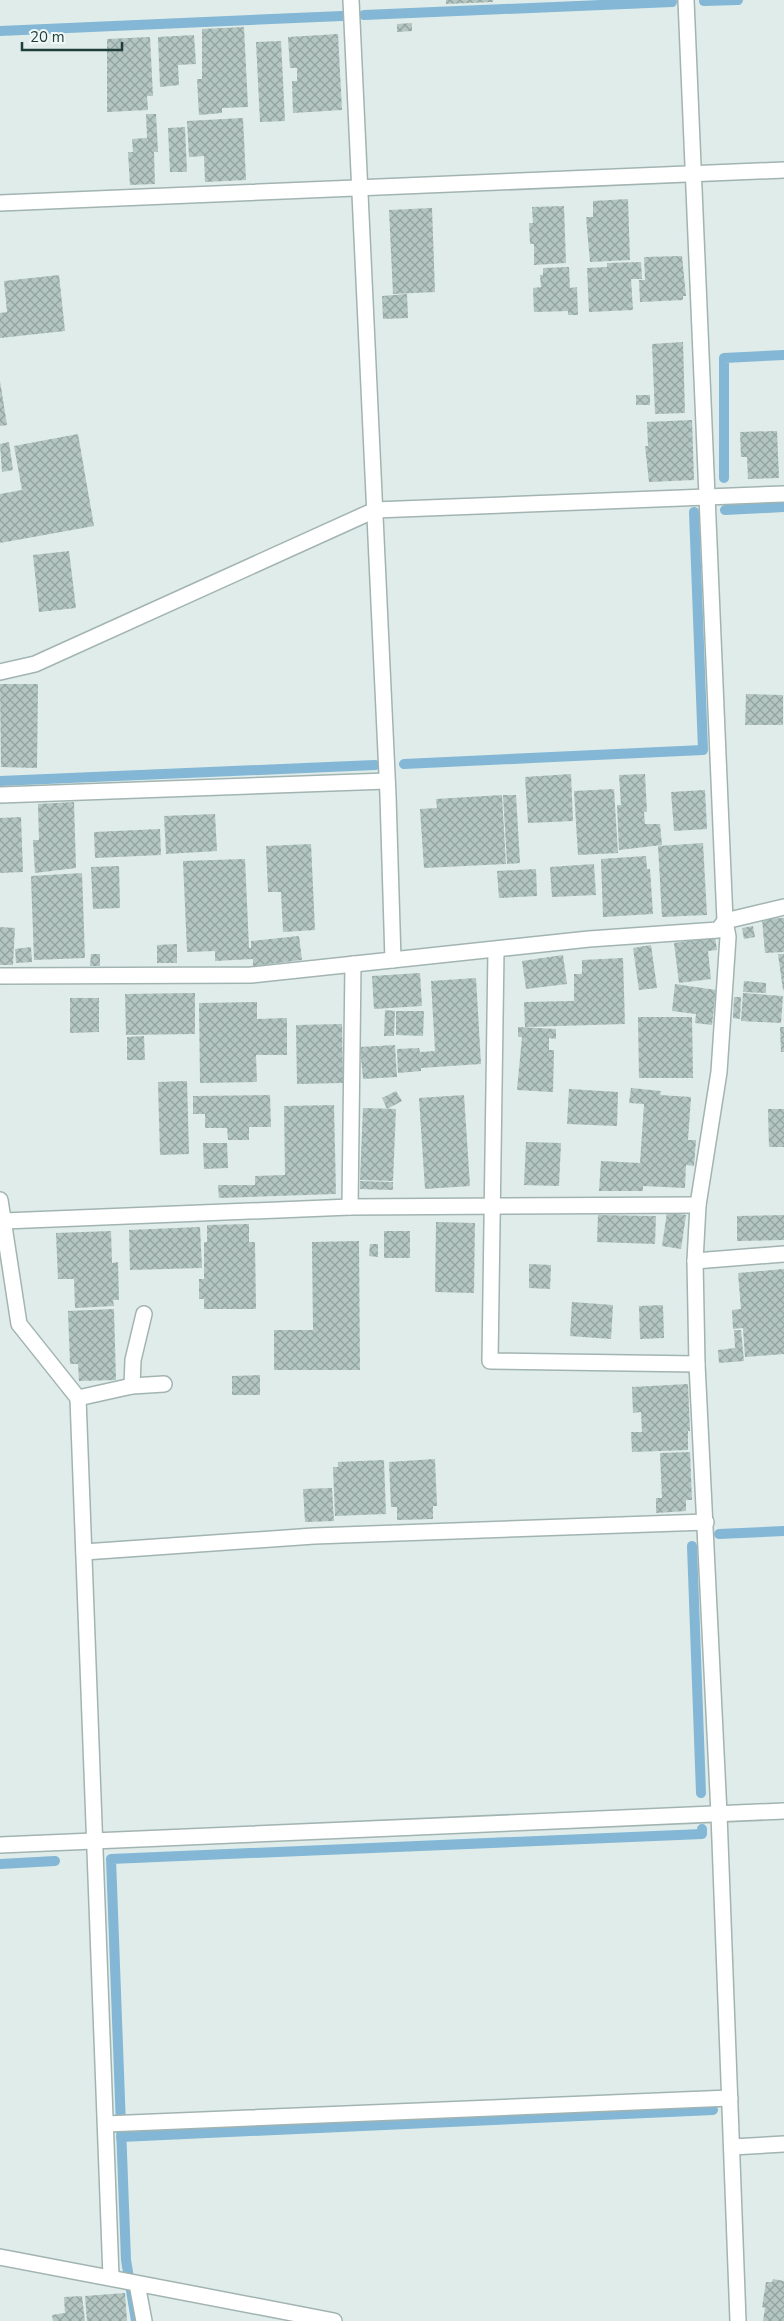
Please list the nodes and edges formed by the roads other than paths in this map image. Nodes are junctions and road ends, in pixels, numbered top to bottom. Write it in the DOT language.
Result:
graph roads {
  1 [pos="351,0"];
  2 [pos="686,0"];
  3 [pos="784,170"];
  4 [pos="693,174"];
  5 [pos="361,188"];
  6 [pos="0,203"];
  7 [pos="784,494"];
  8 [pos="708,497"];
  9 [pos="375,510"];
  10 [pos="0,672"];
  11 [pos="387,781"];
  12 [pos="0,795"];
  13 [pos="784,907"];
  14 [pos="725,921"];
  15 [pos="496,950"];
  16 [pos="393,960"];
  17 [pos="353,964"];
  18 [pos="0,976"];
  19 [pos="0,1200"];
  20 [pos="492,1205"];
  21 [pos="698,1205"];
  22 [pos="350,1207"];
  23 [pos="4,1221"];
  24 [pos="784,1254"];
  25 [pos="695,1261"];
  26 [pos="144,1314"];
  27 [pos="697,1364"];
  28 [pos="164,1384"];
  29 [pos="132,1386"];
  30 [pos="78,1398"];
  31 [pos="706,1522"];
  32 [pos="84,1552"];
  33 [pos="784,1811"];
  34 [pos="719,1814"];
  35 [pos="93,1842"];
  36 [pos="0,1845"];
  37 [pos="730,2098"];
  38 [pos="106,2124"];
  39 [pos="784,2144"];
  40 [pos="732,2147"];
  41 [pos="0,2257"];
  42 [pos="111,2277"];
  43 [pos="137,2284"];
  44 [pos="144,2321"];
  45 [pos="334,2321"];
  46 [pos="738,2321"];
  1 -- 5 [label="street"];
  2 -- 4 [label="street"];
  3 -- 4 [label="street"];
  4 -- 5 [label="street"];
  4 -- 8 [label="street"];
  5 -- 6 [label="street"];
  5 -- 9 [label="street"];
  7 -- 8 [label="street"];
  8 -- 9 [label="street"];
  8 -- 14 [label="street"];
  9 -- 10 [label="street"];
  9 -- 11 [label="street"];
  11 -- 12 [label="street"];
  11 -- 16 [label="street"];
  13 -- 14 [label="street"];
  14 -- 15 [label="street"];
  14 -- 21 [label="street"];
  15 -- 16 [label="street"];
  15 -- 20 [label="street"];
  16 -- 17 [label="street"];
  17 -- 18 [label="street"];
  17 -- 22 [label="street"];
  19 -- 23 [label="street"];
  20 -- 21 [label="street"];
  20 -- 22 [label="street"];
  20 -- 27 [label="street"];
  21 -- 25 [label="street"];
  22 -- 23 [label="street"];
  23 -- 30 [label="street"];
  24 -- 25 [label="street"];
  25 -- 27 [label="street"];
  26 -- 29 [label="street"];
  27 -- 31 [label="street"];
  28 -- 29 [label="street"];
  29 -- 30 [label="street"];
  30 -- 32 [label="street"];
  31 -- 32 [label="street"];
  31 -- 34 [label="street"];
  32 -- 35 [label="street"];
  33 -- 34 [label="street"];
  34 -- 35 [label="street"];
  34 -- 37 [label="street"];
  35 -- 36 [label="street"];
  35 -- 38 [label="street"];
  37 -- 38 [label="street"];
  37 -- 40 [label="street"];
  38 -- 42 [label="street"];
  39 -- 40 [label="street"];
  40 -- 46 [label="street"];
  41 -- 42 [label="street"];
  42 -- 43 [label="street"];
  43 -- 44 [label="street"];
  43 -- 45 [label="street"];
}
